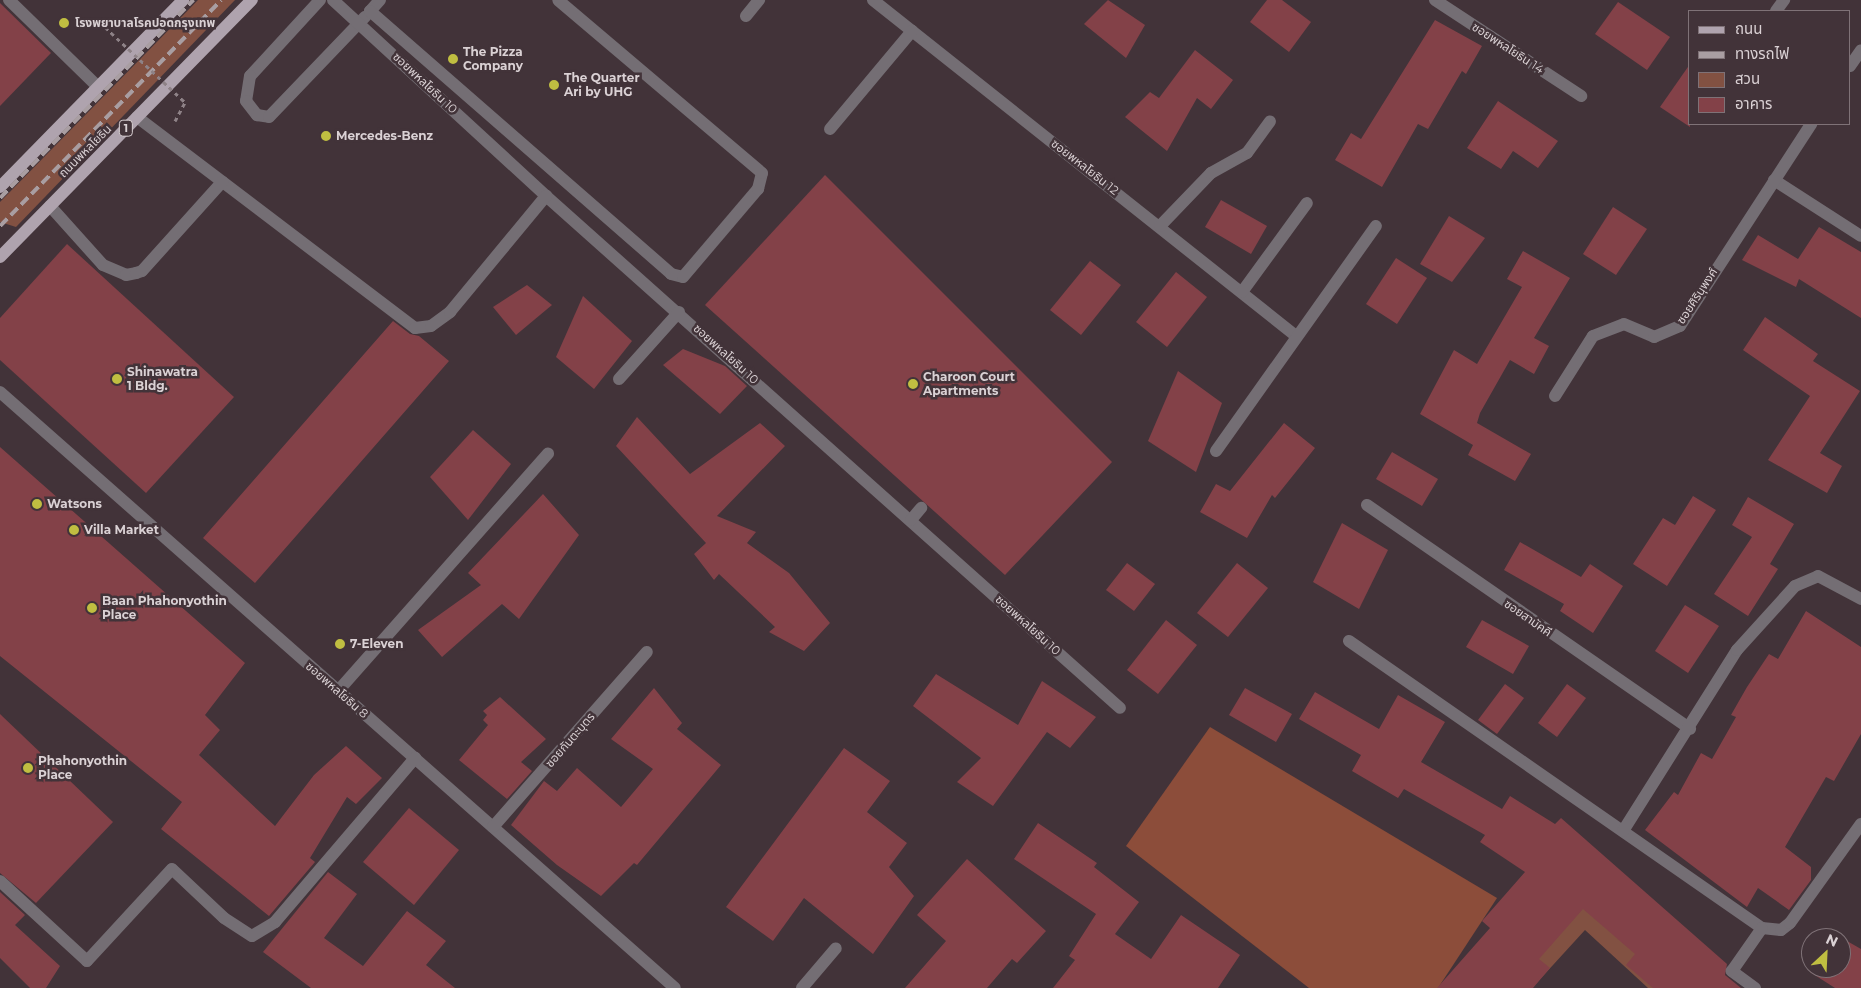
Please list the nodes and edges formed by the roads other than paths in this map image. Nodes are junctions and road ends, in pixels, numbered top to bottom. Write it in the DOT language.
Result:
graph roads {
  1 [pos="8,0"];
  2 [pos="183,0"];
  3 [pos="252,0"];
  4 [pos="320,0"];
  5 [pos="333,0"];
  6 [pos="380,0"];
  7 [pos="558,0"];
  8 [pos="759,0"];
  9 [pos="873,0"];
  10 [pos="1435,0"];
  11 [pos="370,11"];
  12 [pos="746,16"];
  13 [pos="360,23"];
  14 [pos="912,31"];
  15 [pos="1861,50"];
  16 [pos="1851,65"];
  17 [pos="98,87"];
  18 [pos="1581,96"];
  19 [pos="137,117"];
  20 [pos="1270,121"];
  21 [pos="1811,125"];
  22 [pos="830,129"];
  23 [pos="1774,180"];
  24 [pos="222,182"];
  25 [pos="0,187"];
  26 [pos="546,196"];
  27 [pos="1307,203"];
  28 [pos="50,206"];
  29 [pos="1160,226"];
  30 [pos="1376,226"];
  31 [pos="1861,236"];
  32 [pos="1,255"];
  33 [pos="1242,292"];
  34 [pos="679,312"];
  35 [pos="1296,336"];
  36 [pos="619,379"];
  37 [pos="0,392"];
  38 [pos="1555,396"];
  39 [pos="1216,450"];
  40 [pos="548,454"];
  41 [pos="1367,506"];
  42 [pos="921,508"];
  43 [pos="911,520"];
  44 [pos="1861,599"];
  45 [pos="1349,641"];
  46 [pos="647,652"];
  47 [pos="338,691"];
  48 [pos="1120,708"];
  49 [pos="1690,729"];
  50 [pos="415,758"];
  51 [pos="1861,824"];
  52 [pos="493,827"];
  53 [pos="1623,831"];
  54 [pos="0,881"];
  55 [pos="1762,928"];
  56 [pos="836,948"];
  57 [pos="675,988"];
  58 [pos="802,988"];
  59 [pos="1755,988"];
  1 -- 17 [label="street"];
  2 -- 17 [label="main road"];
  3 -- 19 [label="main road, ถนนพหลโยธิน / 1"];
  4 -- 13 [label="street"];
  5 -- 13 [label="street, ซอยพหลโยธิน 10"];
  6 -- 11 [label="street"];
  7 -- 11 [label="street"];
  8 -- 12 [label="street"];
  9 -- 14 [label="street, ซอยพหลโยธิน 12"];
  10 -- 18 [label="street, ซอยพหลโยธิน 14"];
  11 -- 13 [label="street"];
  13 -- 26 [label="street, ซอยพหลโยธิน 10"];
  14 -- 22 [label="street"];
  14 -- 29 [label="street, ซอยพหลโยธิน 12"];
  15 -- 16 [label="street"];
  17 -- 25 [label="main road"];
  19 -- 24 [label="street"];
  19 -- 28 [label="main road, ถนนพหลโยธิน / 1"];
  20 -- 29 [label="street"];
  21 -- 23 [label="street, ซอยศิรินุพงศ์"];
  23 -- 31 [label="street"];
  23 -- 38 [label="street, ซอยศิรินุพงศ์"];
  24 -- 26 [label="street"];
  24 -- 28 [label="street"];
  26 -- 34 [label="street, ซอยพหลโยธิน 10"];
  27 -- 33 [label="street"];
  28 -- 32 [label="main road, ถนนพหลโยธิน / 1"];
  29 -- 33 [label="street, ซอยพหลโยธิน 12"];
  30 -- 35 [label="street"];
  33 -- 35 [label="street, ซอยพหลโยธิน 12"];
  34 -- 36 [label="street"];
  34 -- 43 [label="street, ซอยพหลโยธิน 10"];
  35 -- 39 [label="street"];
  37 -- 47 [label="street, ซอยพหลโยธิน 8"];
  40 -- 47 [label="street"];
  41 -- 49 [label="street, ซอยสามัคคี"];
  42 -- 43 [label="street"];
  43 -- 48 [label="street, ซอยพหลโยธิน 10"];
  44 -- 49 [label="street"];
  45 -- 53 [label="street"];
  46 -- 52 [label="street, ซอยกันตะบุตร"];
  47 -- 50 [label="street, ซอยพหลโยธิน 8"];
  49 -- 53 [label="street"];
  50 -- 52 [label="street, ซอยพหลโยธิน 8"];
  50 -- 54 [label="street"];
  51 -- 55 [label="street"];
  52 -- 57 [label="street, ซอยพหลโยธิน 8"];
  53 -- 55 [label="street"];
  55 -- 59 [label="street"];
  56 -- 58 [label="street"];
}
